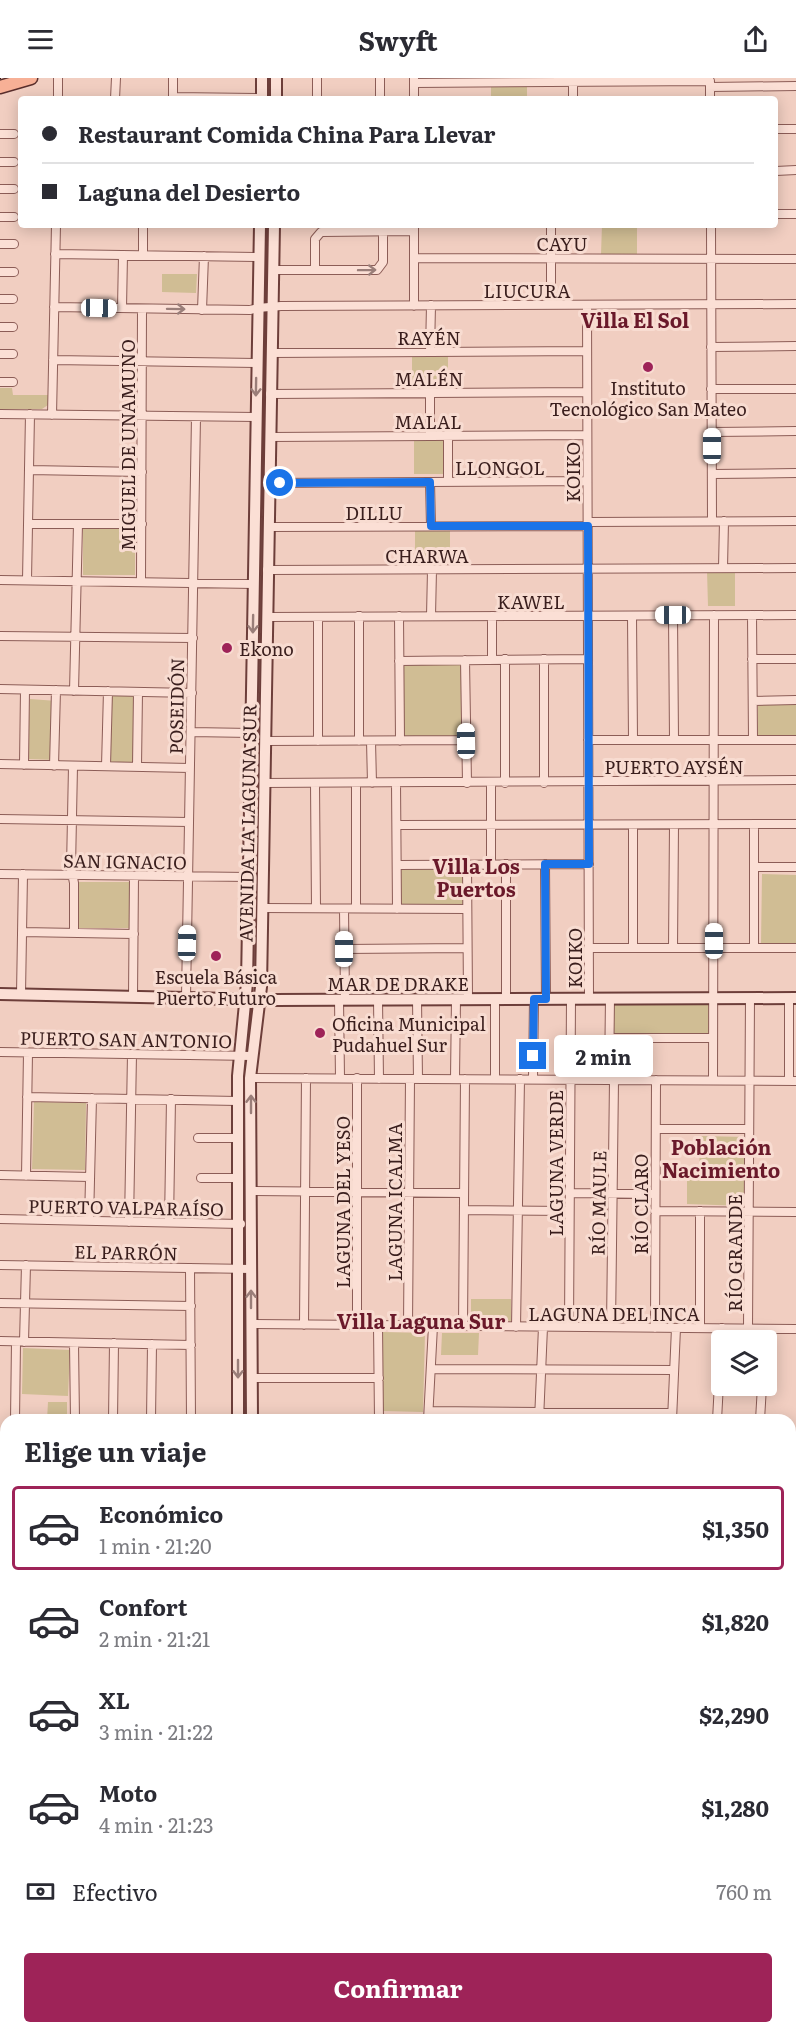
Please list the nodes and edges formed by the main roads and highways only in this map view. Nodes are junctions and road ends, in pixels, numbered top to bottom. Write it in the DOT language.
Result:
graph roads {
  1 [pos="31,78"];
  2 [pos="0,87"];
  1 -- 2 [label="main road"];
}
